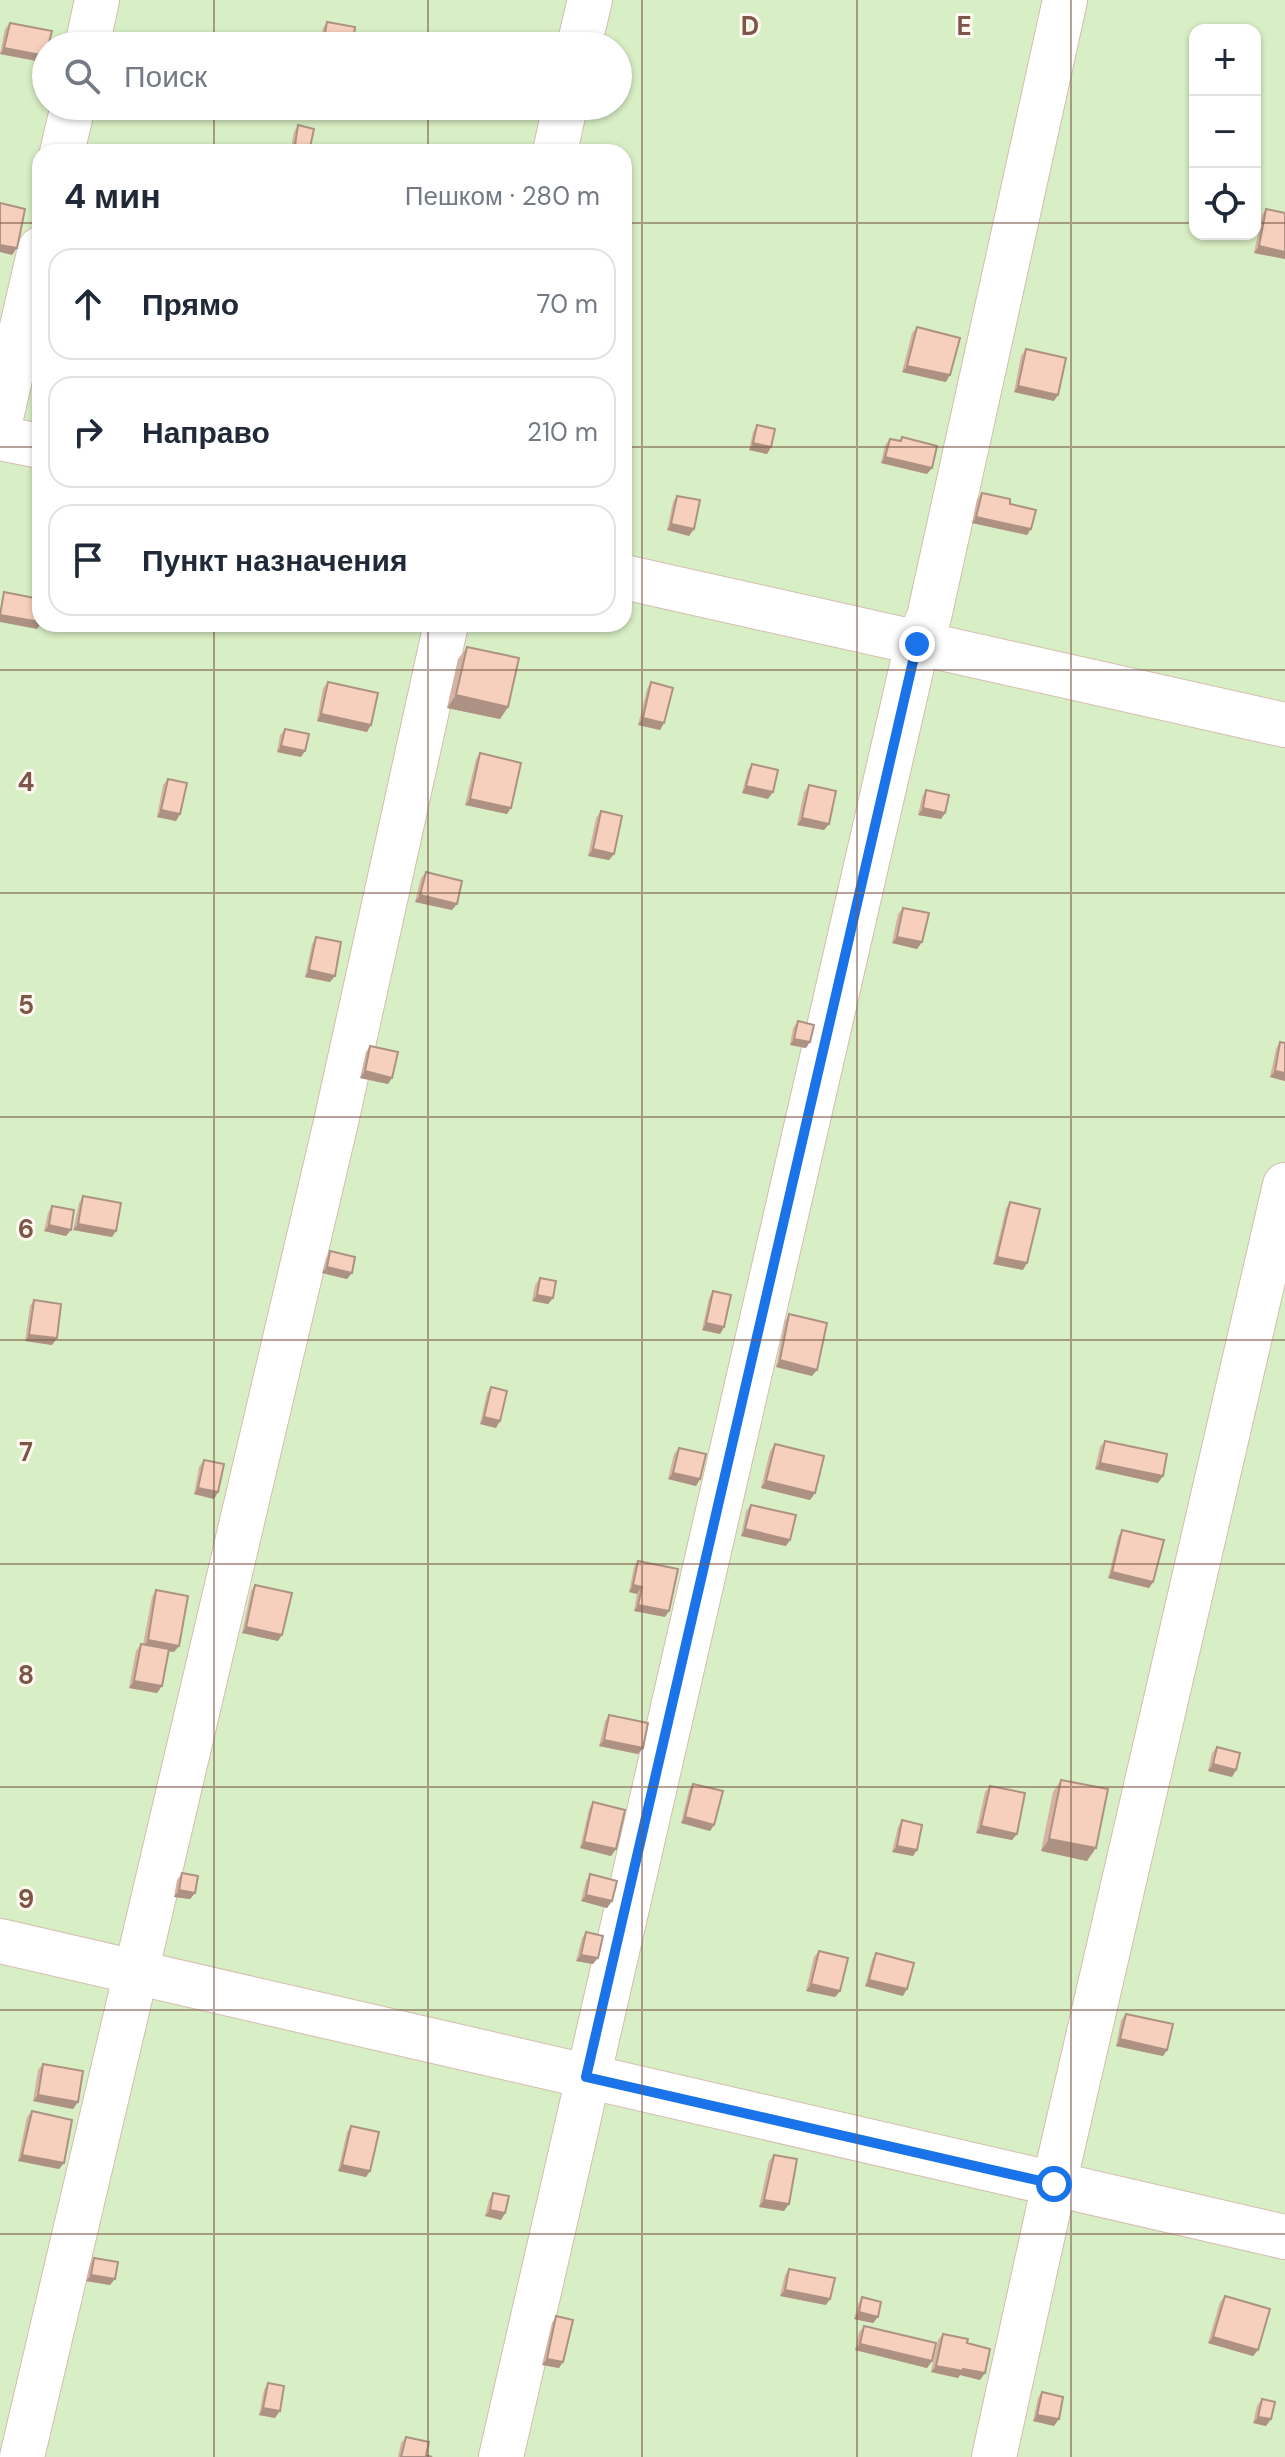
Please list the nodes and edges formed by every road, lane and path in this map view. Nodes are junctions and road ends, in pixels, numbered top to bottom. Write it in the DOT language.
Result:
graph roads {
  1 [pos="97,0"];
  2 [pos="590,0"];
  3 [pos="1065,0"];
  4 [pos="90,32"];
  5 [pos="582,32"];
  6 [pos="70,120"];
  7 [pos="562,120"];
  8 [pos="64,144"];
  9 [pos="557,144"];
  10 [pos="32,284"];
  11 [pos="0,422"];
  12 [pos="0,438"];
  13 [pos="32,444"];
  14 [pos="632,579"];
  15 [pos="444,632"];
  16 [pos="917,644"];
  17 [pos="1285,725"];
  18 [pos="1285,1185"];
  19 [pos="0,1941"];
  20 [pos="135,1971"];
  21 [pos="586,2077"];
  22 [pos="1054,2184"];
  23 [pos="1285,2237"];
  24 [pos="22,2457"];
  25 [pos="501,2457"];
  26 [pos="994,2457"];
  1 -- 4 [label="lane"];
  2 -- 5 [label="lane"];
  3 -- 16 [label="lane"];
  6 -- 8 [label="lane"];
  7 -- 9 [label="lane"];
  10 -- 11 [label="lane"];
  12 -- 13 [label="lane"];
  14 -- 16 [label="lane"];
  15 -- 20 [label="lane"];
  16 -- 17 [label="lane"];
  16 -- 21 [label="lane"];
  18 -- 22 [label="lane"];
  19 -- 20 [label="lane"];
  20 -- 21 [label="lane"];
  20 -- 24 [label="lane"];
  21 -- 22 [label="lane"];
  21 -- 25 [label="lane"];
  22 -- 23 [label="lane"];
  22 -- 26 [label="lane"];
}
